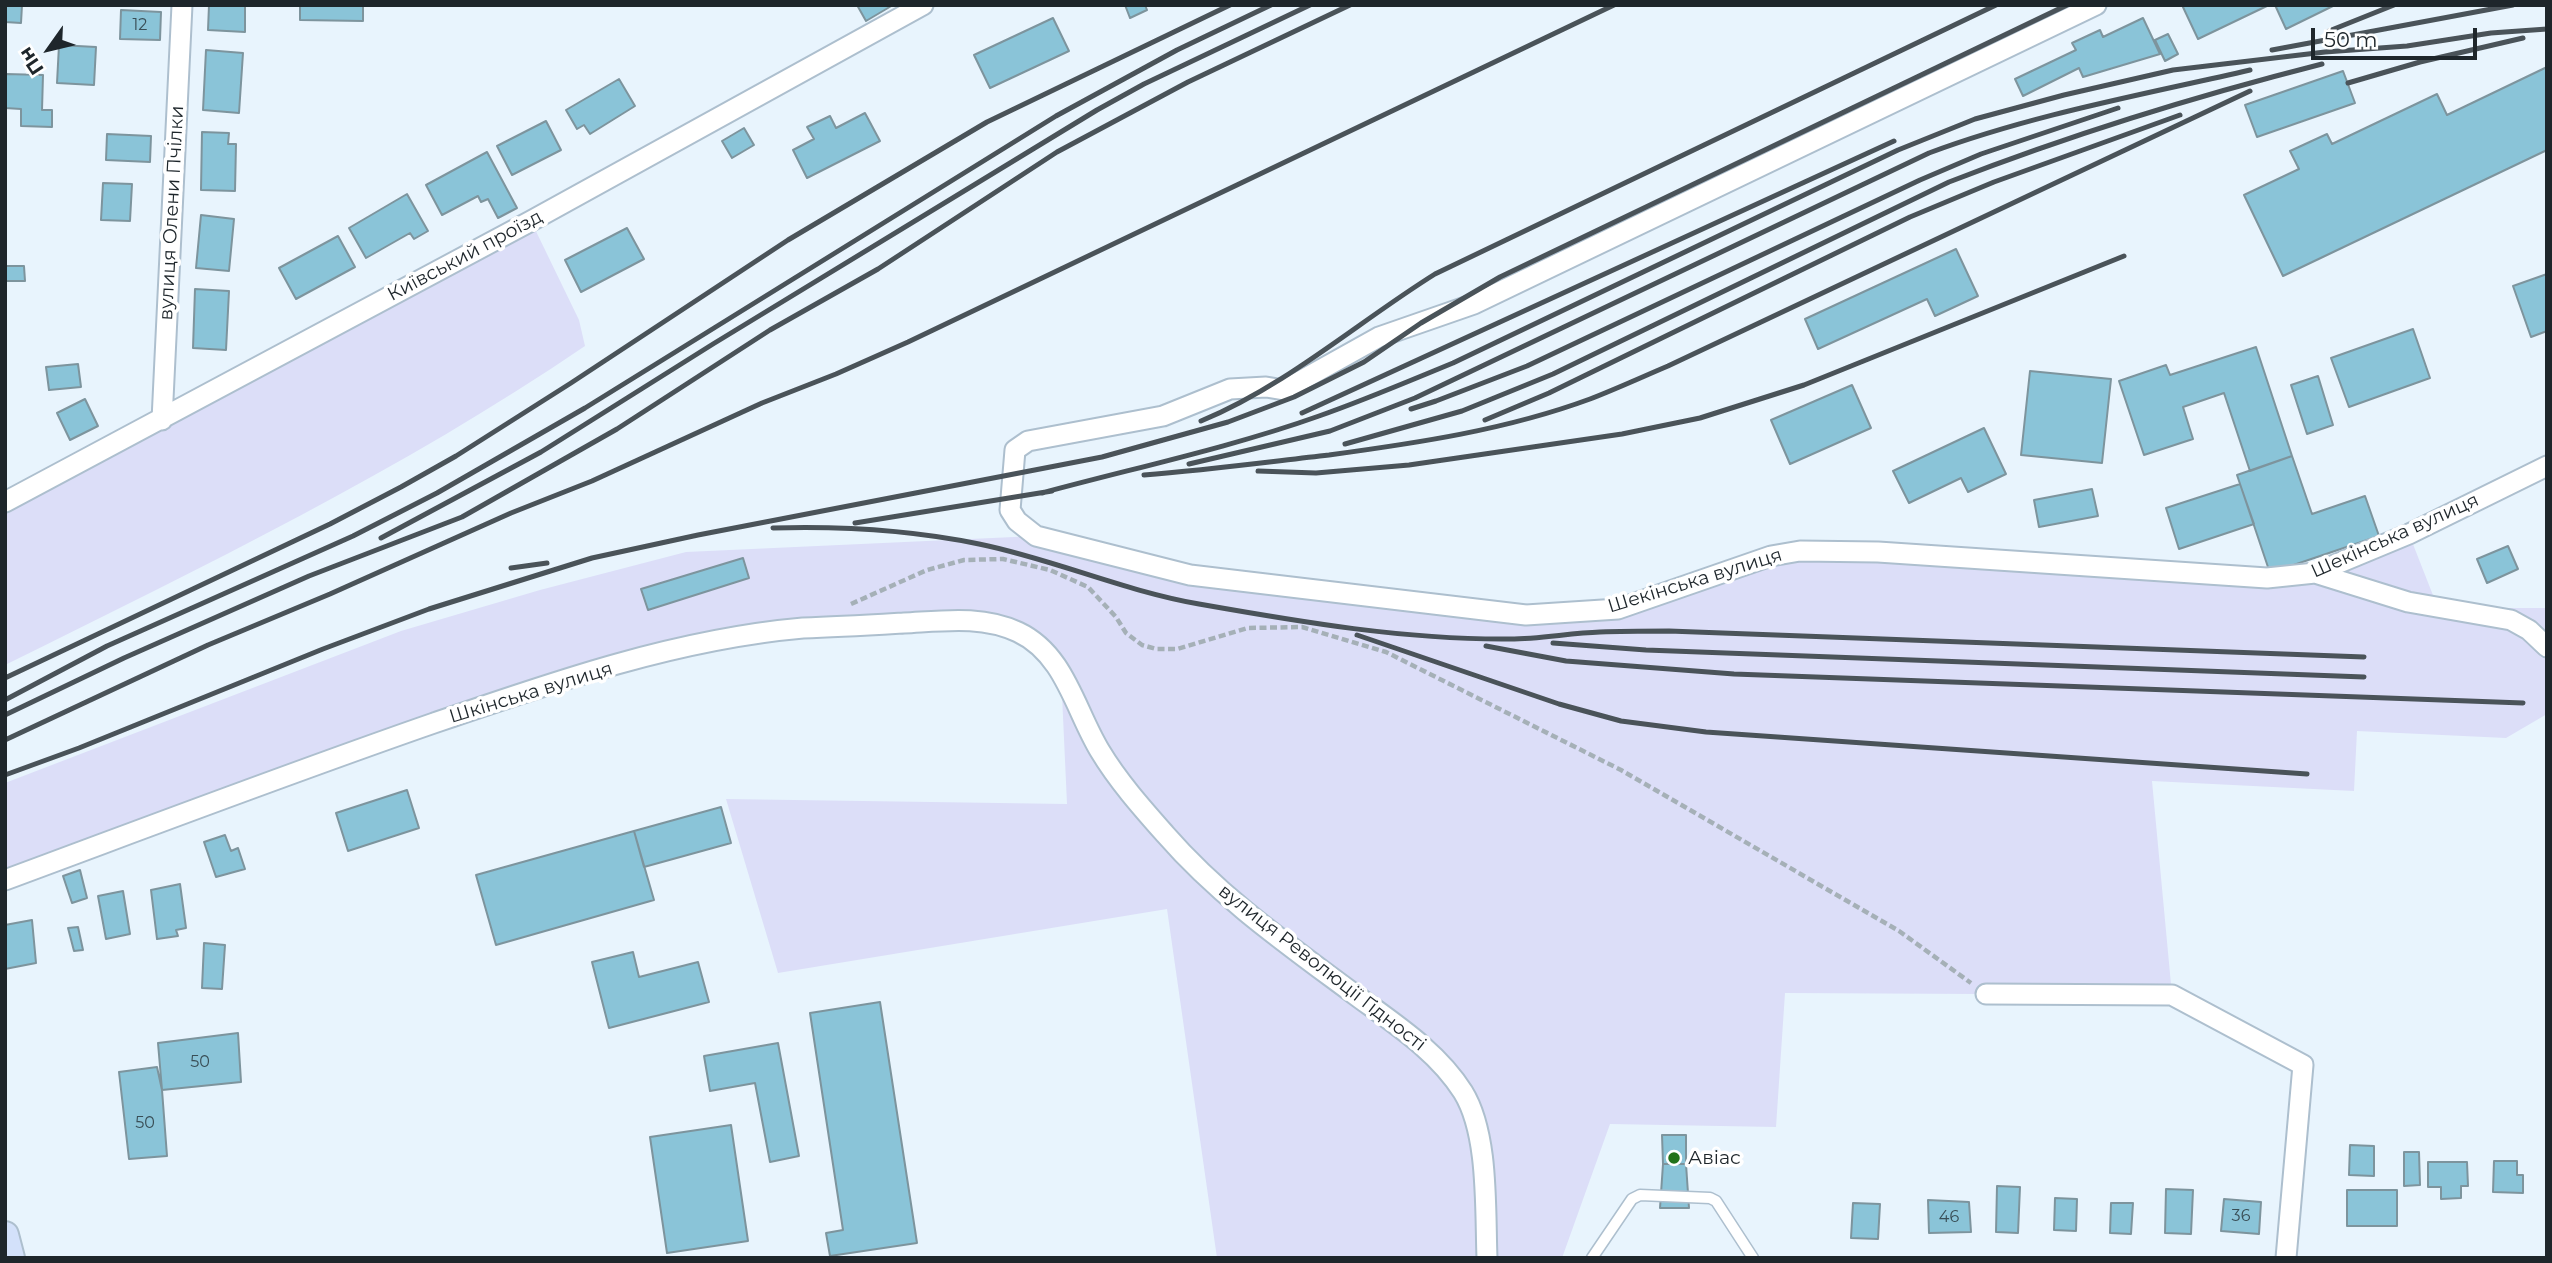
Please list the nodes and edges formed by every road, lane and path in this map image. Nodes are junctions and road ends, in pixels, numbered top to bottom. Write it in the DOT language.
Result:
graph roads {
  1 [pos="181,5"];
  2 [pos="923,5"];
  3 [pos="2096,5"];
  4 [pos="162,420"];
  5 [pos="2547,466"];
  6 [pos="5,502"];
  7 [pos="2315,573"];
  8 [pos="845,607"];
  9 [pos="2547,647"];
  10 [pos="1061,673"];
  11 [pos="5,880"];
  12 [pos="1986,994"];
  13 [pos="5,1235"];
  14 [pos="11,1258"];
  15 [pos="1487,1258"];
  16 [pos="1592,1258"];
  17 [pos="1753,1258"];
  18 [pos="2286,1258"];
  1 -- 4 [label="street, вулиця Олени Пчілки"];
  2 -- 4 [label="street, Київський проїзд"];
  3 -- 7 [label="street, Шекінська вулиця"];
  4 -- 6 [label="street, Київський проїзд"];
  5 -- 7 [label="street, Шекінська вулиця"];
  7 -- 9 [label="street"];
  8 -- 12 [label="path"];
  10 -- 11 [label="street, Шкінська вулиця"];
  10 -- 15 [label="street, вулиця Революції Гідності"];
  12 -- 18 [label="street"];
  13 -- 14 [label="street"];
  16 -- 17 [label="lane"];
}
